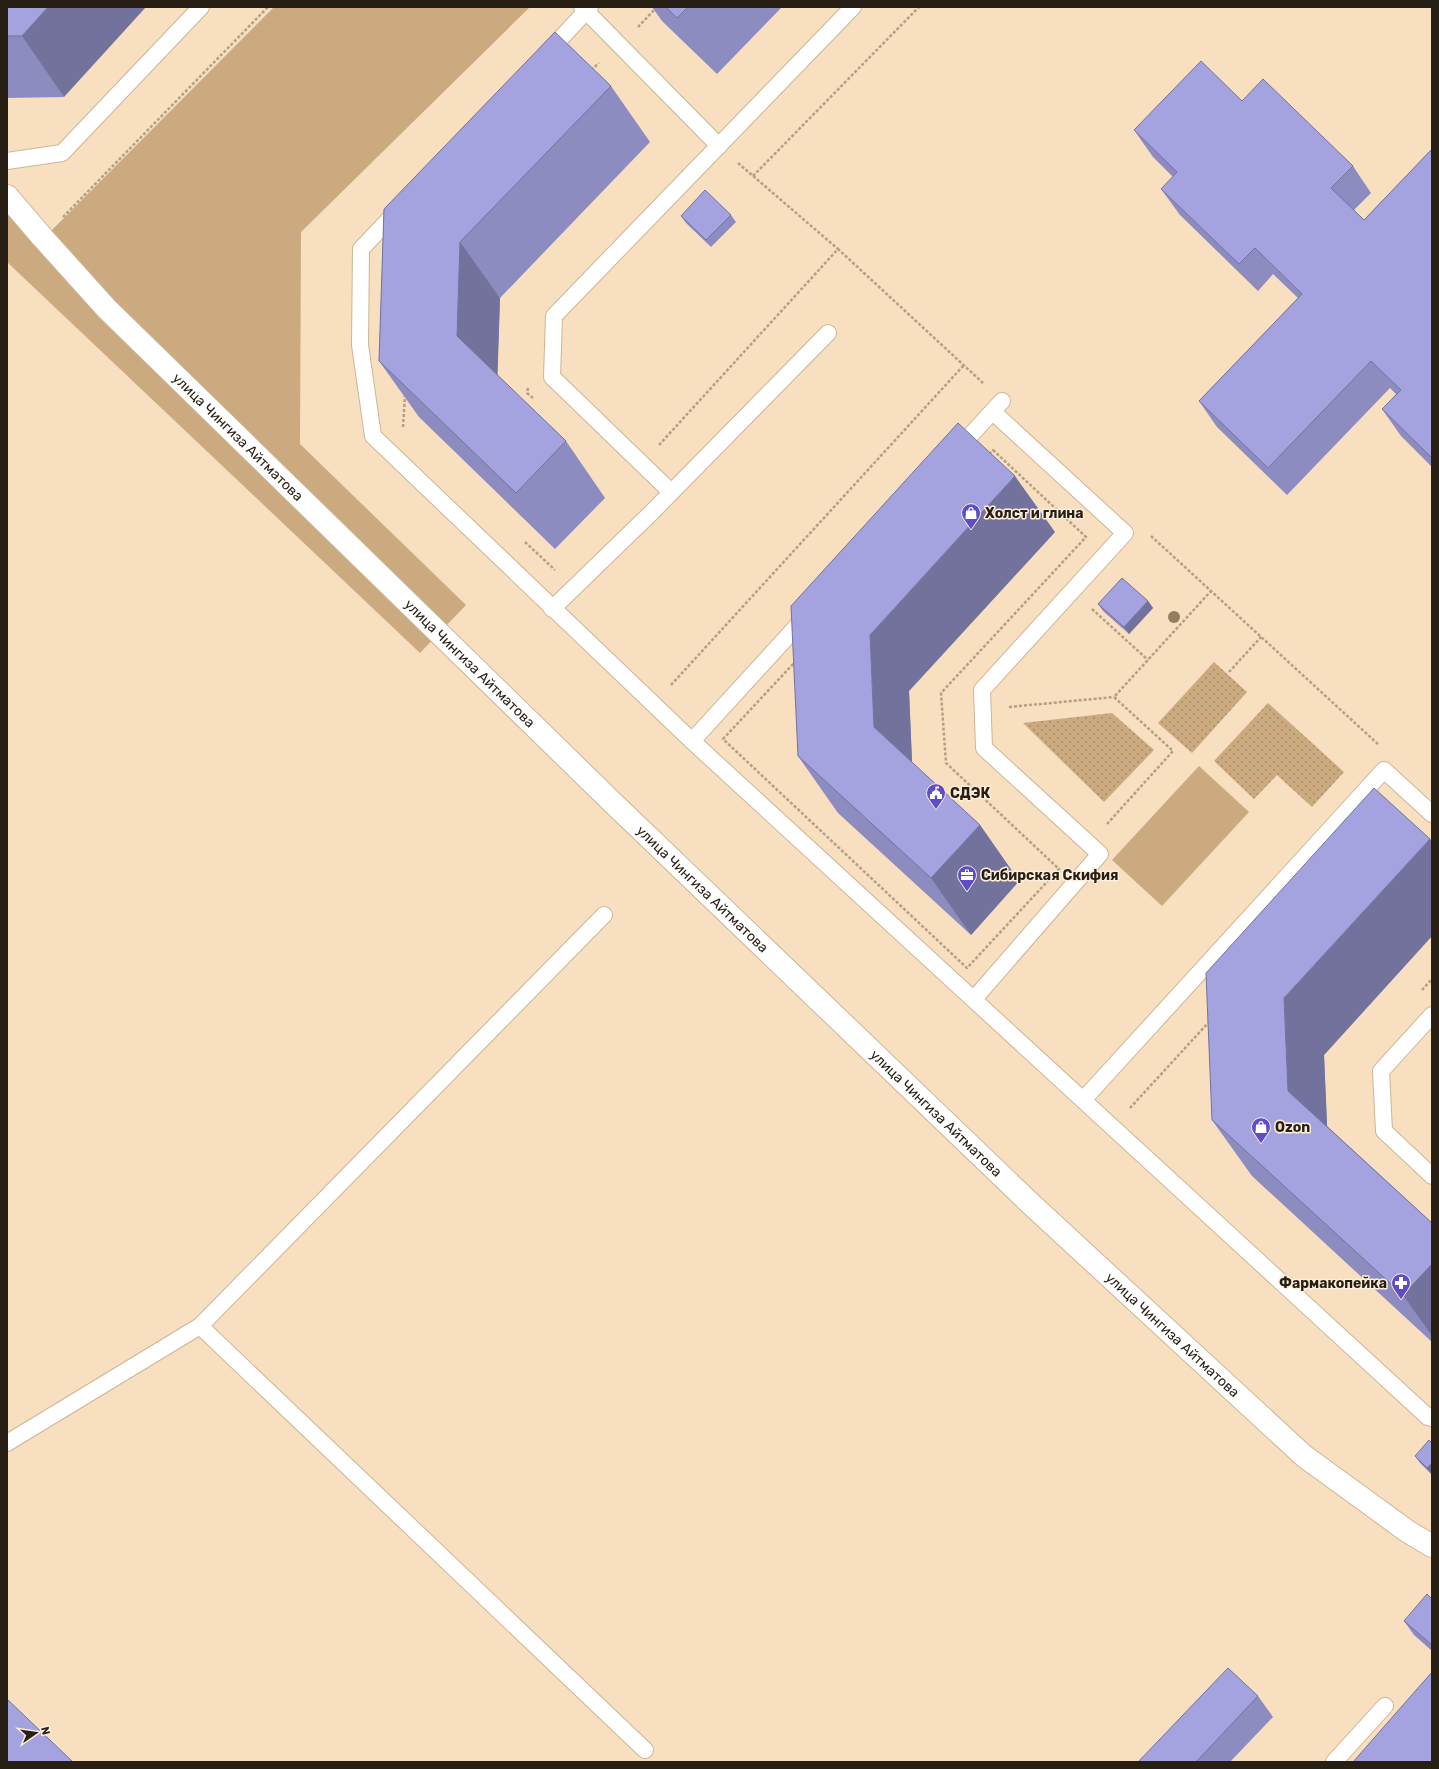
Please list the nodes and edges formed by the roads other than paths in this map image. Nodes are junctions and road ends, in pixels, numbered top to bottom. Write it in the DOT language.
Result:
graph roads {
  1 [pos="201,7"];
  2 [pos="853,7"];
  3 [pos="586,8"];
  4 [pos="537,64"];
  5 [pos="719,146"];
  6 [pos="7,161"];
  7 [pos="7,196"];
  8 [pos="410,197"];
  9 [pos="828,333"];
  10 [pos="950,459"];
  11 [pos="672,492"];
  12 [pos="815,606"];
  13 [pos="552,608"];
  14 [pos="692,741"];
  15 [pos="1432,814"];
  16 [pos="604,915"];
  17 [pos="974,999"];
  18 [pos="1432,1015"];
  19 [pos="1083,1100"];
  20 [pos="1432,1176"];
  21 [pos="200,1326"];
  22 [pos="1432,1418"];
  23 [pos="7,1443"];
  24 [pos="1432,1546"];
  25 [pos="1385,1706"];
  26 [pos="645,1750"];
  27 [pos="1334,1762"];
  1 -- 6 [label="lane"];
  2 -- 5 [label="lane"];
  3 -- 4 [label="lane"];
  3 -- 5 [label="lane"];
  5 -- 11 [label="lane"];
  7 -- 24 [label="street, улица Чингиза Айтматова"];
  8 -- 13 [label="lane"];
  9 -- 11 [label="lane"];
  10 -- 17 [label="lane"];
  11 -- 13 [label="lane"];
  12 -- 14 [label="lane"];
  13 -- 14 [label="lane"];
  14 -- 17 [label="lane"];
  15 -- 19 [label="lane"];
  16 -- 21 [label="lane"];
  17 -- 19 [label="lane"];
  18 -- 20 [label="lane"];
  19 -- 22 [label="lane"];
  21 -- 23 [label="lane"];
  21 -- 26 [label="lane"];
  25 -- 27 [label="lane"];
}
